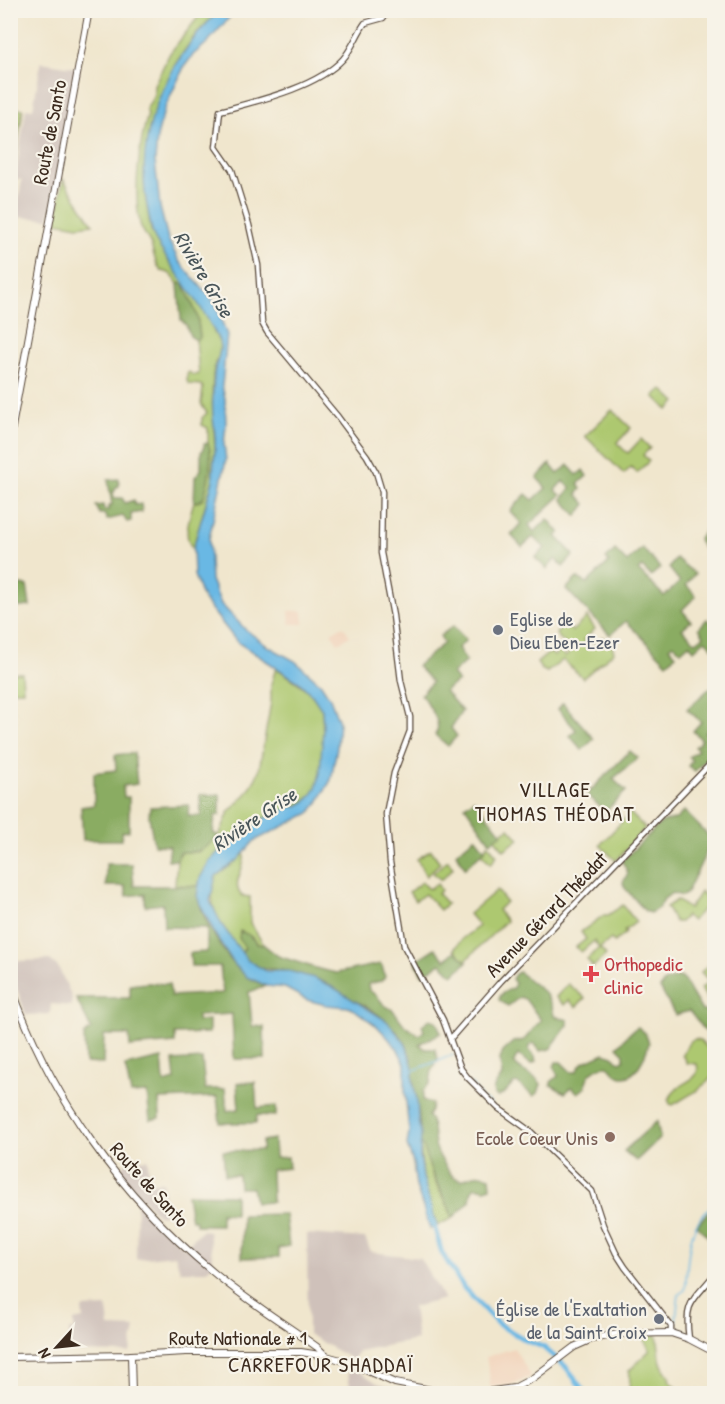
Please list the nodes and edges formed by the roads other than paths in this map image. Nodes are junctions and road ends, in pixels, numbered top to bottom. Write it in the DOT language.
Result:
graph roads {
  1 [pos="89,10"];
  2 [pos="390,10"];
  3 [pos="10,438"];
  4 [pos="714,760"];
  5 [pos="10,983"];
  6 [pos="452,1038"];
  7 [pos="714,1275"];
  8 [pos="671,1334"];
  9 [pos="689,1339"];
  10 [pos="714,1352"];
  11 [pos="131,1355"];
  12 [pos="326,1356"];
  13 [pos="10,1357"];
  14 [pos="132,1394"];
  15 [pos="459,1394"];
  16 [pos="471,1394"];
  1 -- 3 [label="main road, Route de Santo"];
  2 -- 6 [label="street"];
  4 -- 6 [label="street, Avenue Gérard Théodat"];
  5 -- 12 [label="main road, Route de Santo"];
  6 -- 8 [label="street"];
  7 -- 9 [label="street"];
  8 -- 9 [label="main road"];
  8 -- 16 [label="main road"];
  9 -- 10 [label="main road"];
  11 -- 12 [label="main road, Route Nationale # 1"];
  11 -- 13 [label="main road, Route Nationale # 1"];
  11 -- 14 [label="main road"];
  12 -- 15 [label="main road, Route Nationale # 1"];
}
